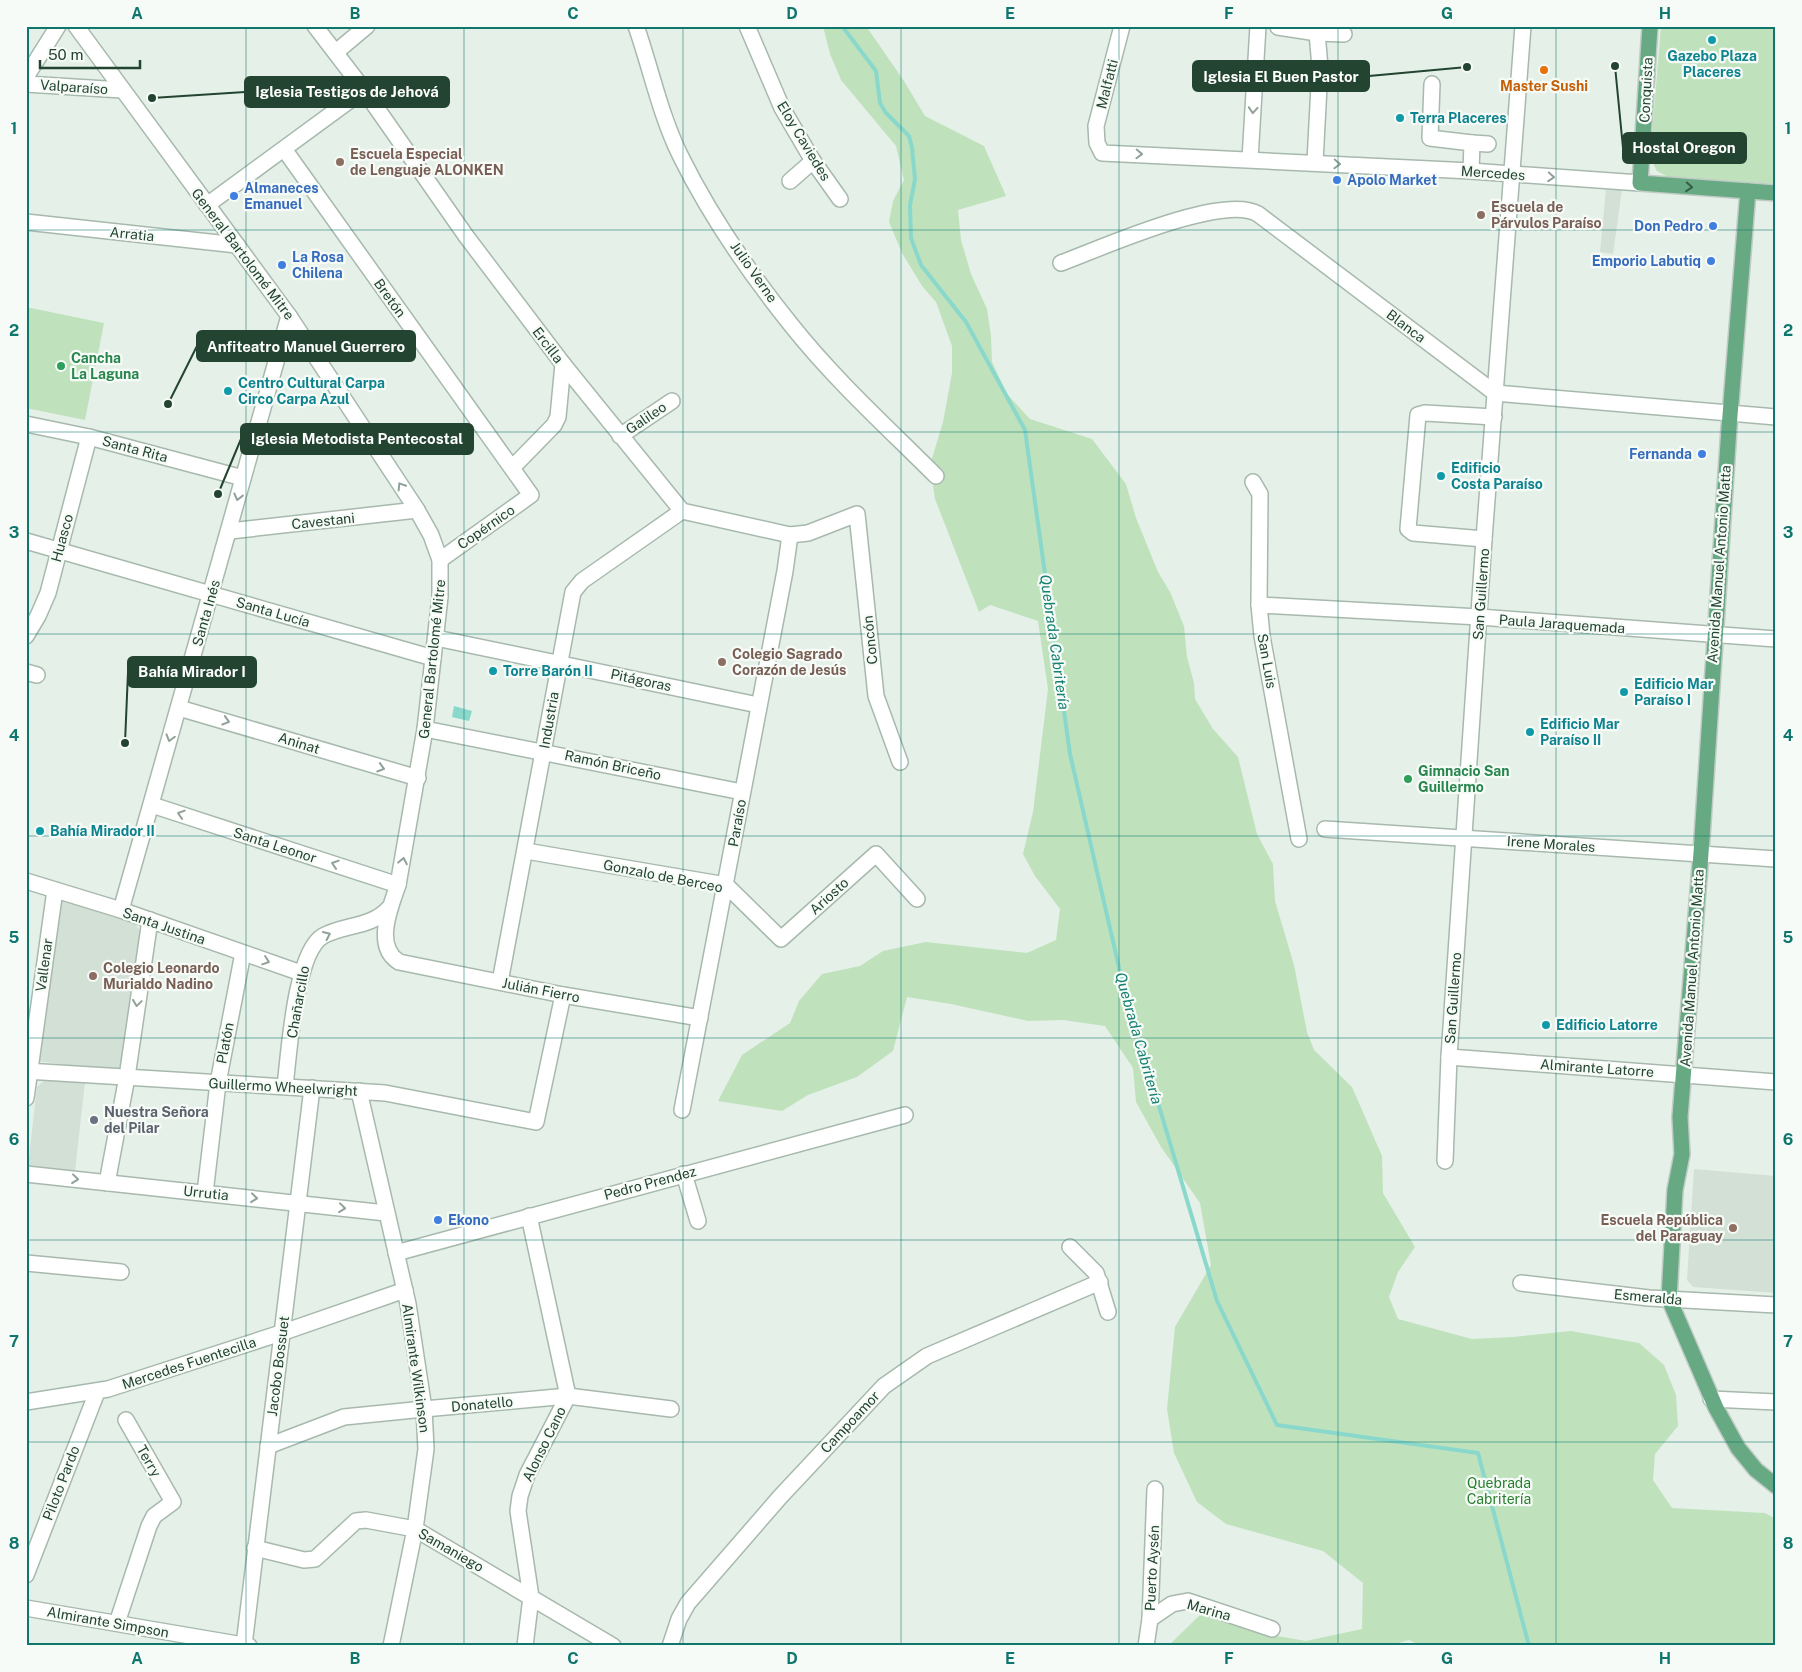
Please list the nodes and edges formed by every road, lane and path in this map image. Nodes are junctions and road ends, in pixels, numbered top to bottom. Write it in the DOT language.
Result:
graph roads {
  1 [pos="58,26"];
  2 [pos="76,26"];
  3 [pos="315,26"];
  4 [pos="367,26"];
  5 [pos="636,26"];
  6 [pos="747,26"];
  7 [pos="1122,26"];
  8 [pos="1258,26"];
  9 [pos="1523,26"];
  10 [pos="1650,26"];
  11 [pos="1278,27"];
  12 [pos="1317,33"];
  13 [pos="1344,34"];
  14 [pos="336,52"];
  15 [pos="26,77"];
  16 [pos="26,84"];
  17 [pos="1432,84"];
  18 [pos="122,90"];
  19 [pos="364,90"];
  20 [pos="1097,143"];
  21 [pos="1472,143"];
  22 [pos="1488,144"];
  23 [pos="284,149"];
  24 [pos="1250,159"];
  25 [pos="813,161"];
  26 [pos="1315,162"];
  27 [pos="1471,171"];
  28 [pos="1511,174"];
  29 [pos="790,181"];
  30 [pos="1640,184"];
  31 [pos="1748,191"];
  32 [pos="1776,193"];
  33 [pos="840,199"];
  34 [pos="207,205"];
  35 [pos="26,222"];
  36 [pos="237,245"];
  37 [pos="1061,263"];
  38 [pos="289,316"];
  39 [pos="563,364"];
  40 [pos="1496,392"];
  41 [pos="672,401"];
  42 [pos="1730,413"];
  43 [pos="1494,417"];
  44 [pos="1776,417"];
  45 [pos="26,424"];
  46 [pos="620,436"];
  47 [pos="88,437"];
  48 [pos="512,468"];
  49 [pos="936,476"];
  50 [pos="243,478"];
  51 [pos="1253,482"];
  52 [pos="531,495"];
  53 [pos="417,510"];
  54 [pos="682,512"];
  55 [pos="230,531"];
  56 [pos="790,536"];
  57 [pos="1484,539"];
  58 [pos="26,541"];
  59 [pos="58,550"];
  60 [pos="440,560"];
  61 [pos="211,594"];
  62 [pos="1259,604"];
  63 [pos="1479,617"];
  64 [pos="1714,635"];
  65 [pos="26,636"];
  66 [pos="436,638"];
  67 [pos="1776,639"];
  68 [pos="433,658"];
  69 [pos="560,663"];
  70 [pos="758,705"];
  71 [pos="179,708"];
  72 [pos="426,729"];
  73 [pos="544,751"];
  74 [pos="900,762"];
  75 [pos="418,778"];
  76 [pos="742,792"];
  77 [pos="152,805"];
  78 [pos="1325,829"];
  79 [pos="1465,838"];
  80 [pos="1300,839"];
  81 [pos="526,851"];
  82 [pos="1701,854"];
  83 [pos="1776,859"];
  84 [pos="26,881"];
  85 [pos="398,885"];
  86 [pos="726,885"];
  87 [pos="55,890"];
  88 [pos="916,900"];
  89 [pos="389,908"];
  90 [pos="121,910"];
  91 [pos="150,920"];
  92 [pos="781,938"];
  93 [pos="388,951"];
  94 [pos="243,953"];
  95 [pos="301,973"];
  96 [pos="500,982"];
  97 [pos="563,995"];
  98 [pos="700,1018"];
  99 [pos="1449,1057"];
  100 [pos="28,1071"];
  101 [pos="1684,1075"];
  102 [pos="126,1077"];
  103 [pos="1776,1082"];
  104 [pos="218,1083"];
  105 [pos="284,1086"];
  106 [pos="312,1088"];
  107 [pos="359,1092"];
  108 [pos="26,1098"];
  109 [pos="682,1110"];
  110 [pos="905,1115"];
  111 [pos="1445,1161"];
  112 [pos="26,1174"];
  113 [pos="684,1174"];
  114 [pos="107,1183"];
  115 [pos="205,1193"];
  116 [pos="298,1203"];
  117 [pos="386,1213"];
  118 [pos="529,1216"];
  119 [pos="698,1222"];
  120 [pos="1070,1247"];
  121 [pos="396,1252"];
  122 [pos="26,1263"];
  123 [pos="121,1272"];
  124 [pos="1100,1282"];
  125 [pos="1521,1283"];
  126 [pos="405,1290"];
  127 [pos="1669,1299"];
  128 [pos="1776,1305"];
  129 [pos="1108,1312"];
  130 [pos="281,1333"];
  131 [pos="97,1392"];
  132 [pos="568,1396"];
  133 [pos="1711,1399"];
  134 [pos="26,1402"];
  135 [pos="1776,1402"];
  136 [pos="424,1409"];
  137 [pos="671,1409"];
  138 [pos="126,1420"];
  139 [pos="268,1446"];
  140 [pos="1776,1486"];
  141 [pos="1155,1489"];
  142 [pos="415,1529"];
  143 [pos="256,1548"];
  144 [pos="26,1575"];
  145 [pos="531,1596"];
  146 [pos="26,1608"];
  147 [pos="1150,1619"];
  148 [pos="117,1623"];
  149 [pos="1272,1629"];
  150 [pos="224,1644"];
  151 [pos="246,1645"];
  152 [pos="390,1646"];
  153 [pos="524,1646"];
  154 [pos="613,1646"];
  155 [pos="670,1646"];
  156 [pos="1146,1646"];
  1 -- 15 [label="street"];
  2 -- 18 [label="street, General Bartolomé Mitre"];
  3 -- 14 [label="street, Ercilla"];
  4 -- 14 [label="street"];
  5 -- 49 [label="street, Julio Verne"];
  6 -- 25 [label="street, Eloy Caviedes"];
  7 -- 20 [label="street, Malfatti"];
  8 -- 24 [label="street, one-way"];
  9 -- 28 [label="street, San Guillermo"];
  10 -- 30 [label="main road, Conquista"];
  11 -- 12 [label="street"];
  12 -- 13 [label="street"];
  12 -- 26 [label="street"];
  14 -- 19 [label="street, Ercilla"];
  16 -- 18 [label="street, Valparaíso"];
  17 -- 21 [label="street"];
  18 -- 34 [label="street, General Bartolomé Mitre"];
  19 -- 23 [label="street"];
  19 -- 39 [label="street, Ercilla"];
  20 -- 24 [label="street, Mercedes, one-way"];
  21 -- 22 [label="street"];
  21 -- 27 [label="street"];
  23 -- 34 [label="street"];
  23 -- 48 [label="street, Bretón"];
  24 -- 26 [label="street, Mercedes"];
  25 -- 29 [label="street"];
  25 -- 33 [label="street, Eloy Caviedes"];
  26 -- 27 [label="street, Mercedes, one-way"];
  27 -- 28 [label="street, Mercedes"];
  28 -- 30 [label="street, Mercedes, one-way"];
  28 -- 40 [label="street, San Guillermo"];
  30 -- 31 [label="main road, Mercedes, one-way"];
  31 -- 32 [label="main road, Mercedes"];
  31 -- 42 [label="main road, Avenida Manuel Antonio Matta"];
  34 -- 36 [label="street, General Bartolomé Mitre"];
  35 -- 36 [label="street, Arratia"];
  36 -- 38 [label="street, General Bartolomé Mitre"];
  37 -- 40 [label="street, Blanca"];
  38 -- 50 [label="street, Santa Inés"];
  53 -- 38 [label="street, General Bartolomé Mitre, one-way"];
  39 -- 46 [label="street, Ercilla"];
  39 -- 48 [label="street"];
  40 -- 42 [label="street"];
  40 -- 43 [label="street, San Guillermo"];
  41 -- 46 [label="street, Galileo"];
  42 -- 44 [label="street"];
  42 -- 64 [label="main road, Avenida Manuel Antonio Matta"];
  43 -- 57 [label="street, San Guillermo"];
  43 -- 57 [label="street"];
  45 -- 47 [label="street, Santa Rita"];
  46 -- 54 [label="street, Ercilla"];
  47 -- 50 [label="street, Santa Rita"];
  47 -- 59 [label="street, Huasco"];
  48 -- 52 [label="street, Bretón"];
  50 -- 55 [label="street, Santa Inés, one-way"];
  51 -- 62 [label="street, San Luis"];
  52 -- 60 [label="street, Copérnico"];
  53 -- 55 [label="street, Cavestani"];
  53 -- 60 [label="street, General Bartolomé Mitre"];
  54 -- 56 [label="street"];
  54 -- 69 [label="street, Industria"];
  55 -- 61 [label="street, Santa Inés"];
  56 -- 70 [label="street, Paraíso"];
  56 -- 74 [label="street, Concón"];
  57 -- 63 [label="street, San Guillermo"];
  58 -- 59 [label="street, Santa Lucía"];
  59 -- 61 [label="street, Santa Lucía"];
  59 -- 65 [label="street, Huasco"];
  60 -- 66 [label="street, General Bartolomé Mitre"];
  61 -- 68 [label="street, Santa Lucía"];
  61 -- 71 [label="street, Santa Inés"];
  62 -- 63 [label="street, Paula Jaraquemada"];
  62 -- 80 [label="street, San Luis"];
  63 -- 64 [label="street, Paula Jaraquemada"];
  63 -- 79 [label="street, San Guillermo"];
  64 -- 67 [label="street, Paula Jaraquemada"];
  64 -- 82 [label="main road, Avenida Manuel Antonio Matta"];
  66 -- 68 [label="street, General Bartolomé Mitre"];
  66 -- 69 [label="street, Pitágoras"];
  68 -- 72 [label="street, General Bartolomé Mitre"];
  69 -- 70 [label="street, Pitágoras"];
  69 -- 73 [label="street, Industria"];
  70 -- 76 [label="street, Paraíso"];
  71 -- 75 [label="street, Aninat, one-way"];
  71 -- 77 [label="street, Santa Inés, one-way"];
  72 -- 73 [label="street, Ramón Briceño"];
  72 -- 75 [label="street, General Bartolomé Mitre"];
  73 -- 76 [label="street, Ramón Briceño"];
  73 -- 81 [label="street, Industria"];
  85 -- 75 [label="street, General Bartolomé Mitre, one-way"];
  76 -- 86 [label="street, Paraíso"];
  85 -- 77 [label="street, Santa Leonor, one-way"];
  77 -- 90 [label="street, Santa Inés"];
  78 -- 79 [label="street, Irene Morales"];
  79 -- 82 [label="street, Irene Morales"];
  79 -- 99 [label="street, San Guillermo"];
  81 -- 86 [label="street, Gonzalo de Berceo"];
  81 -- 96 [label="street, Industria"];
  82 -- 83 [label="street, Irene Morales"];
  82 -- 101 [label="main road, Avenida Manuel Antonio Matta"];
  84 -- 87 [label="street, Santa Justina"];
  85 -- 89 [label="street, General Bartolomé Mitre"];
  86 -- 92 [label="street, Gonzalo de Berceo"];
  86 -- 98 [label="street, Paraíso"];
  87 -- 90 [label="street, Santa Justina"];
  87 -- 100 [label="street, Vallenar"];
  88 -- 92 [label="street, Ariosto"];
  89 -- 93 [label="street, General Bartolomé Mitre"];
  95 -- 89 [label="street, Chañarcillo, one-way"];
  90 -- 91 [label="street, Santa Justina"];
  91 -- 94 [label="street, Santa Justina"];
  91 -- 102 [label="street, one-way"];
  93 -- 96 [label="street, Julián Fierro"];
  94 -- 95 [label="street, Santa Justina, one-way"];
  94 -- 104 [label="street, Platón"];
  95 -- 105 [label="street, Chañarcillo"];
  96 -- 97 [label="street, Julián Fierro"];
  97 -- 98 [label="street, Julián Fierro"];
  97 -- 107 [label="street, Guillermo Wheelwright"];
  98 -- 109 [label="street, Paraíso"];
  99 -- 101 [label="street, Almirante Latorre"];
  99 -- 111 [label="street, San Guillermo"];
  100 -- 102 [label="street, Guillermo Wheelwright"];
  100 -- 108 [label="street, Vallenar"];
  101 -- 103 [label="street, Almirante Latorre"];
  101 -- 127 [label="main road, Avenida Manuel Antonio Matta"];
  102 -- 104 [label="street, Guillermo Wheelwright"];
  102 -- 114 [label="street"];
  104 -- 105 [label="street, Guillermo Wheelwright"];
  104 -- 115 [label="street, Platón"];
  105 -- 106 [label="street, Guillermo Wheelwright"];
  106 -- 107 [label="street, Guillermo Wheelwright"];
  106 -- 116 [label="street, Jacobo Bossuet"];
  107 -- 117 [label="street, Almirante Wilkinson"];
  110 -- 113 [label="street, Pedro Prendez"];
  112 -- 114 [label="street, Urrutia, one-way"];
  113 -- 118 [label="street, Pedro Prendez"];
  113 -- 119 [label="street"];
  114 -- 115 [label="street, Urrutia"];
  115 -- 116 [label="street, Urrutia, one-way"];
  116 -- 117 [label="street, Urrutia, one-way"];
  116 -- 130 [label="street, Jacobo Bossuet"];
  117 -- 121 [label="street, Almirante Wilkinson"];
  118 -- 121 [label="street, Pedro Prendez"];
  118 -- 132 [label="street, Alonso Cano"];
  120 -- 124 [label="street"];
  121 -- 126 [label="street, Almirante Wilkinson"];
  122 -- 123 [label="street"];
  124 -- 129 [label="street"];
  124 -- 155 [label="street, Campoamor"];
  125 -- 127 [label="street, Esmeralda"];
  126 -- 130 [label="street, Mercedes Fuentecilla"];
  126 -- 136 [label="street, Almirante Wilkinson"];
  127 -- 128 [label="street, Esmeralda"];
  127 -- 133 [label="main road, Avenida Manuel Antonio Matta"];
  130 -- 131 [label="street, Mercedes Fuentecilla"];
  130 -- 139 [label="street, Jacobo Bossuet"];
  131 -- 134 [label="street, Mercedes Fuentecilla"];
  131 -- 144 [label="street, Piloto Pardo"];
  132 -- 136 [label="street, Donatello"];
  132 -- 137 [label="street, Donatello"];
  132 -- 145 [label="street, Alonso Cano"];
  133 -- 135 [label="street"];
  133 -- 140 [label="main road, Avenida Manuel Antonio Matta"];
  136 -- 139 [label="street, Donatello"];
  136 -- 142 [label="street, Almirante Wilkinson"];
  138 -- 148 [label="street, Terry"];
  139 -- 143 [label="street, Jacobo Bossuet"];
  141 -- 147 [label="street, Puerto Aysén"];
  142 -- 143 [label="street, Samaniego"];
  142 -- 145 [label="street, Samaniego"];
  142 -- 152 [label="street, Almirante Wilkinson"];
  143 -- 151 [label="street, Jacobo Bossuet"];
  145 -- 153 [label="street, Alonso Cano"];
  145 -- 154 [label="street, Samaniego"];
  146 -- 148 [label="street, Almirante Simpson"];
  147 -- 149 [label="street, Marina"];
  147 -- 156 [label="street, Puerto Aysén"];
  148 -- 150 [label="street, Almirante Simpson"];
  150 -- 151 [label="street, Almirante Simpson"];
}
